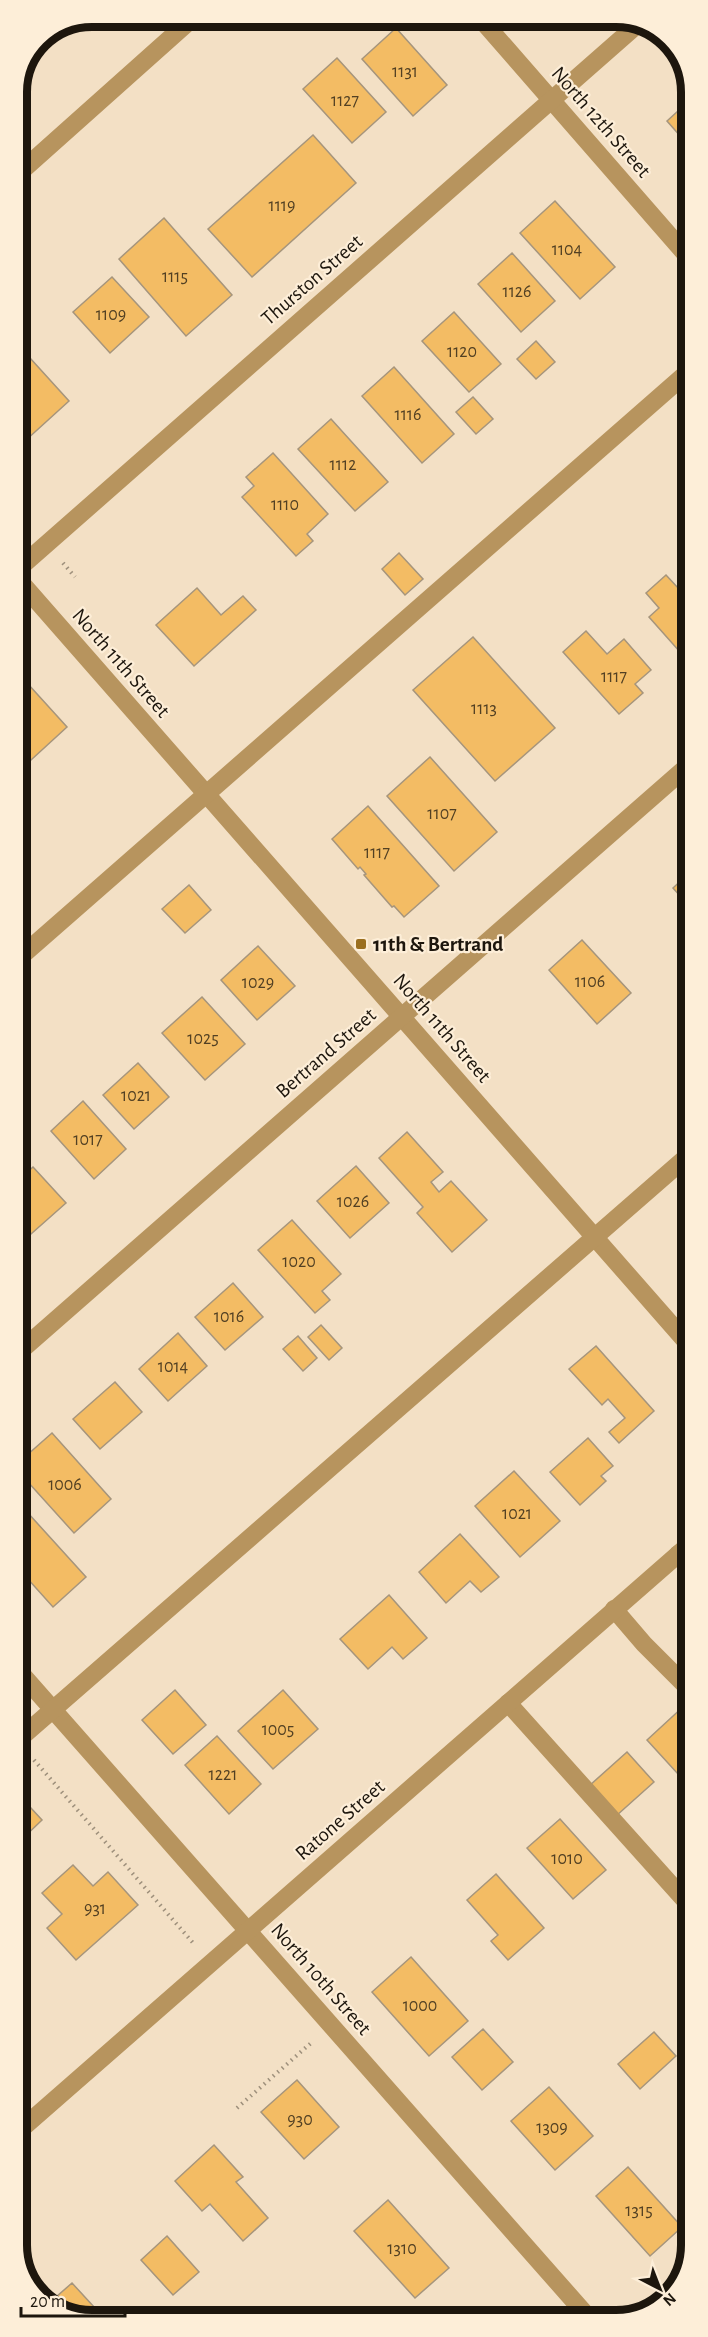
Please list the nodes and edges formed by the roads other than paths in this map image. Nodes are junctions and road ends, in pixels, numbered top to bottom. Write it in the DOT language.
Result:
graph roads {
  1 [pos="183,27"];
  2 [pos="488,27"];
  3 [pos="632,29"];
  4 [pos="551,99"];
  5 [pos="27,166"];
  6 [pos="681,249"];
  7 [pos="681,378"];
  8 [pos="27,561"];
  9 [pos="27,589"];
  10 [pos="681,772"];
  11 [pos="206,793"];
  12 [pos="27,951"];
  13 [pos="402,1017"];
  14 [pos="681,1162"];
  15 [pos="595,1237"];
  16 [pos="681,1336"];
  17 [pos="27,1345"];
  18 [pos="681,1559"];
  19 [pos="614,1609"];
  20 [pos="27,1680"];
  21 [pos="681,1681"];
  22 [pos="508,1703"];
  23 [pos="53,1709"];
  24 [pos="27,1732"];
  25 [pos="681,1896"];
  26 [pos="248,1930"];
  27 [pos="27,2124"];
  28 [pos="582,2310"];
  1 -- 5 [label="street"];
  2 -- 4 [label="street, North 12th Street"];
  3 -- 4 [label="street, Thurston Street"];
  4 -- 6 [label="street, North 12th Street"];
  4 -- 8 [label="street, Thurston Street"];
  7 -- 11 [label="street"];
  9 -- 11 [label="street, North 11th Street"];
  10 -- 13 [label="street, Bertrand Street"];
  11 -- 12 [label="street"];
  11 -- 13 [label="street, North 11th Street"];
  13 -- 15 [label="street, North 11th Street"];
  13 -- 17 [label="street, Bertrand Street"];
  14 -- 15 [label="street"];
  15 -- 16 [label="street, North 11th Street"];
  15 -- 23 [label="street"];
  18 -- 19 [label="street, Ratone Street"];
  19 -- 21 [label="street"];
  19 -- 22 [label="street, Ratone Street"];
  20 -- 23 [label="street, North 10th Street"];
  22 -- 25 [label="street"];
  22 -- 26 [label="street, Ratone Street"];
  23 -- 24 [label="street"];
  23 -- 26 [label="street, North 10th Street"];
  26 -- 27 [label="street, Ratone Street"];
  26 -- 28 [label="street, North 10th Street"];
}
